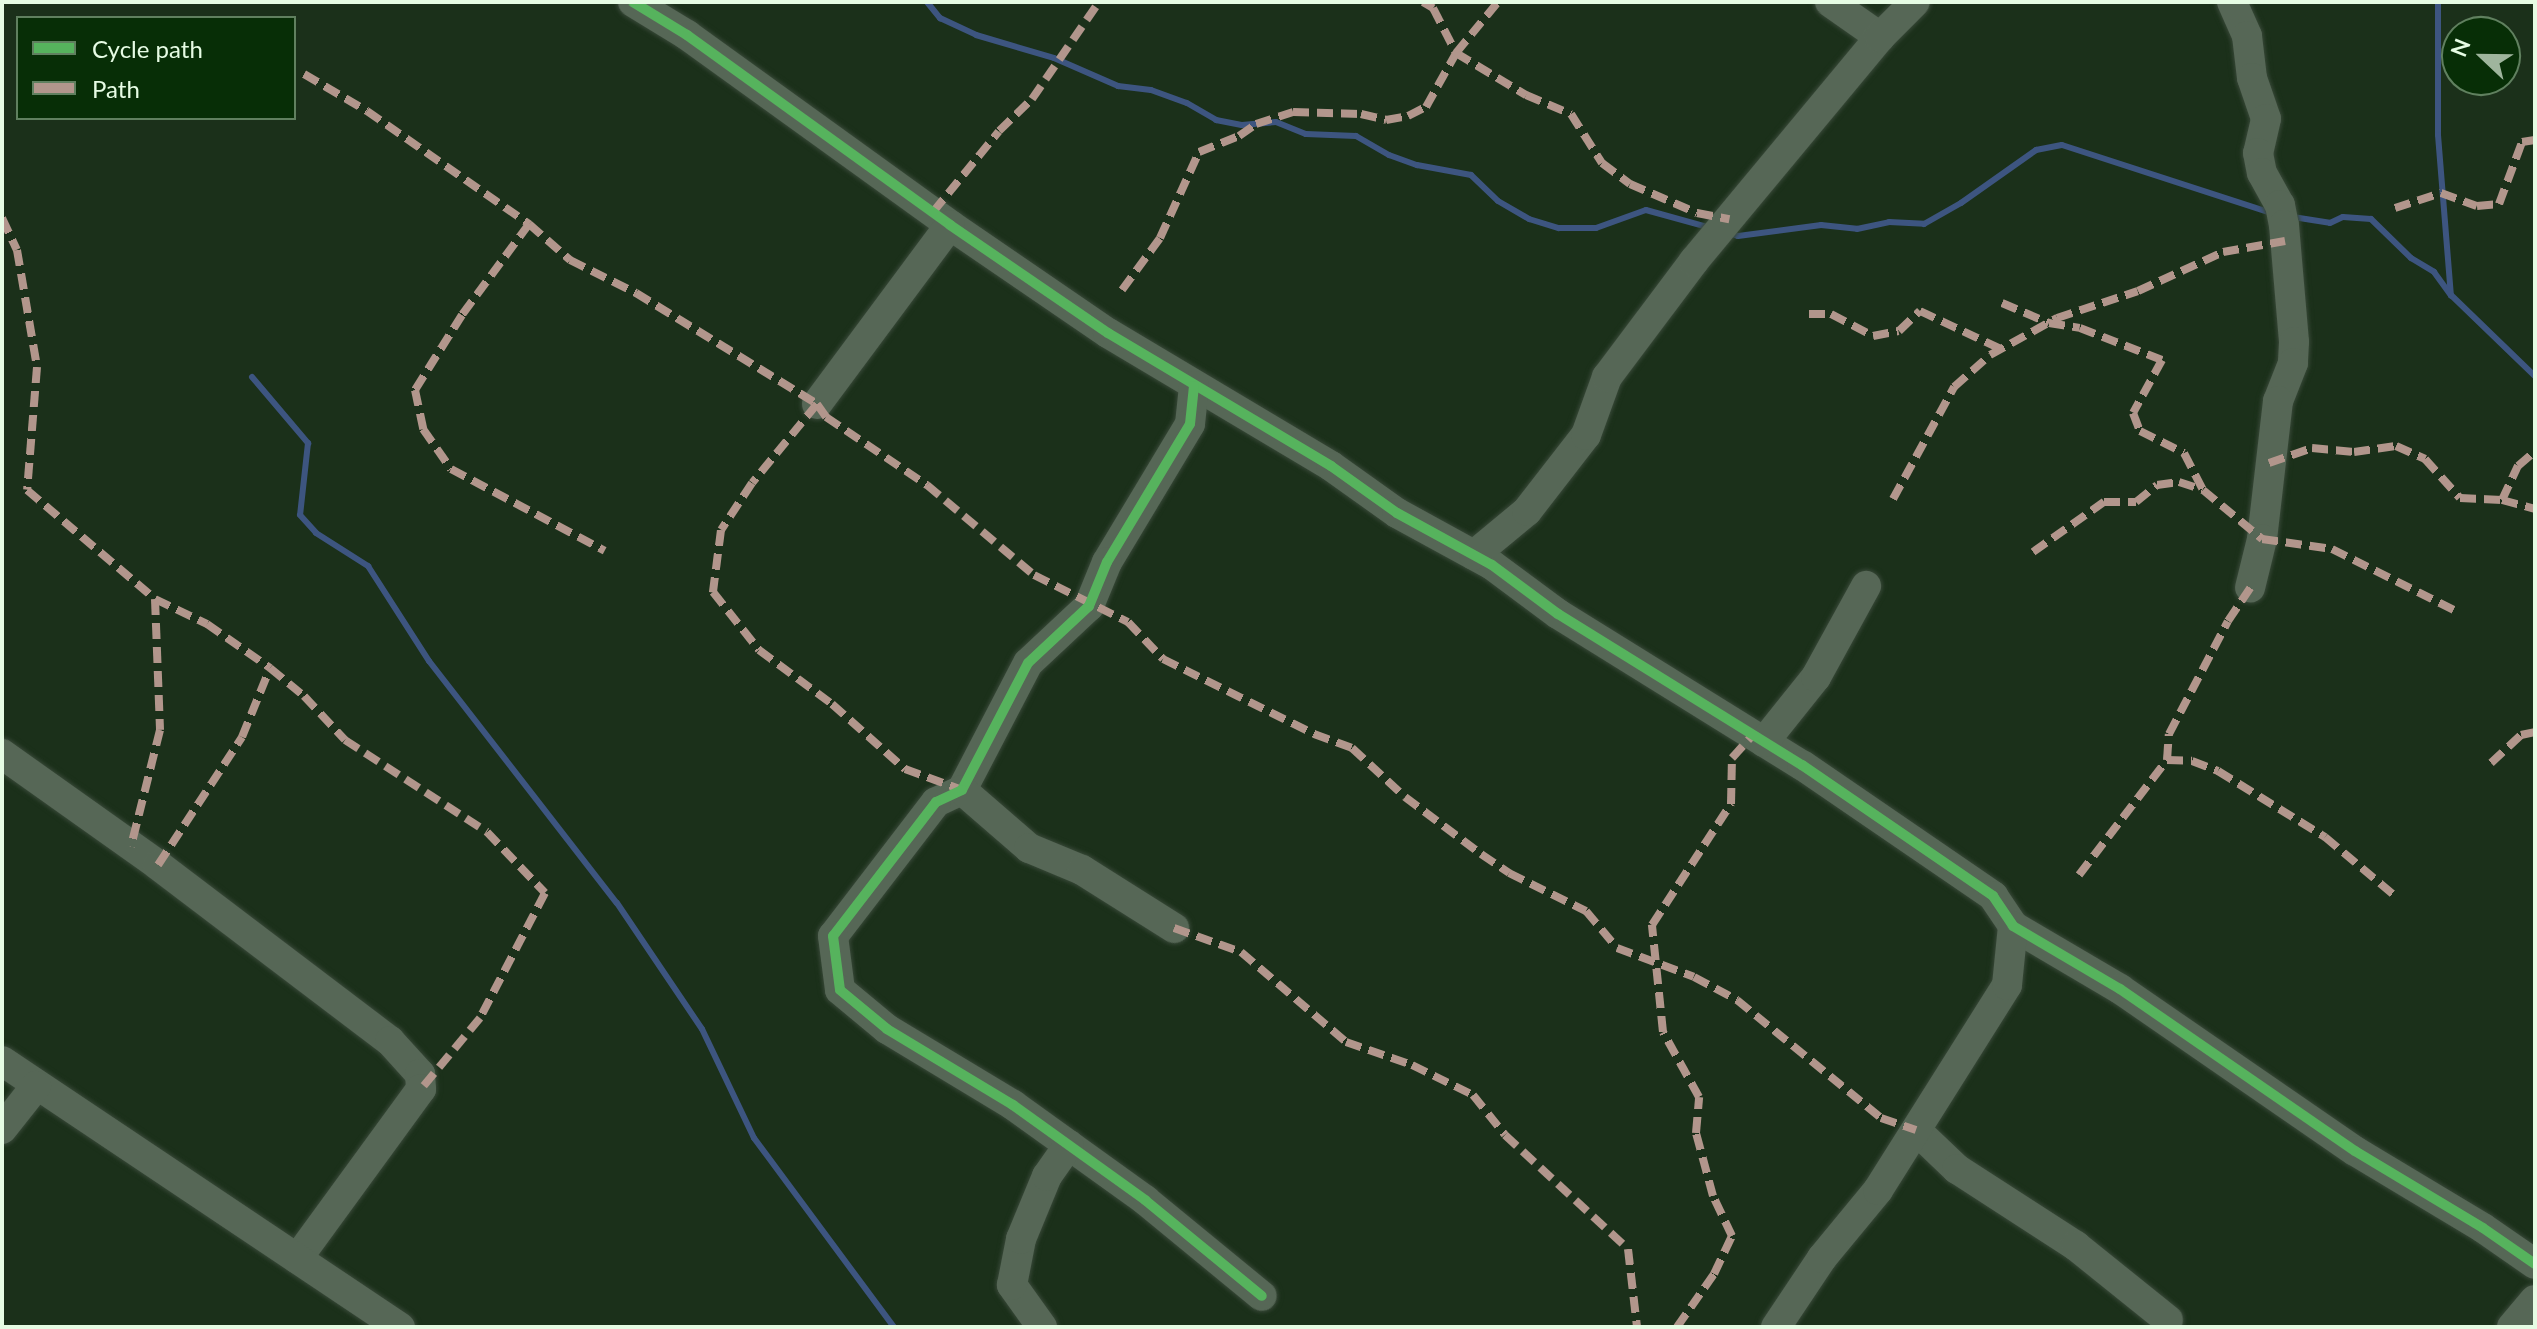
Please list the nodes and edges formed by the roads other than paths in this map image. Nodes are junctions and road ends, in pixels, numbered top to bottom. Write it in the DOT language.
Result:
graph roads {
  1 [pos="633,2"];
  2 [pos="1830,2"];
  3 [pos="1915,2"];
  4 [pos="2232,2"];
  5 [pos="1880,37"];
  6 [pos="950,225"];
  7 [pos="1194,386"];
  8 [pos="817,404"];
  9 [pos="1474,555"];
  10 [pos="1866,586"];
  11 [pos="2250,588"];
  12 [pos="1764,742"];
  13 [pos="2,754"];
  14 [pos="962,790"];
  15 [pos="2013,926"];
  16 [pos="1174,928"];
  17 [pos="2,1061"];
  18 [pos="36,1086"];
  19 [pos="2,1129"];
  20 [pos="1916,1130"];
  21 [pos="1069,1145"];
  22 [pos="297,1259"];
  23 [pos="2535,1264"];
  24 [pos="1262,1296"];
  25 [pos="2535,1300"];
  26 [pos="2168,1320"];
  27 [pos="400,1327"];
  28 [pos="1042,1327"];
  29 [pos="1776,1327"];
  30 [pos="2512,1327"];
  1 -- 6 [label="street"];
  2 -- 5 [label="street"];
  3 -- 5 [label="street"];
  4 -- 11 [label="street"];
  5 -- 9 [label="street"];
  6 -- 7 [label="street"];
  6 -- 8 [label="street"];
  7 -- 9 [label="street"];
  7 -- 14 [label="street"];
  9 -- 12 [label="street"];
  10 -- 12 [label="street"];
  12 -- 15 [label="street"];
  13 -- 22 [label="street"];
  14 -- 16 [label="street"];
  14 -- 21 [label="street"];
  15 -- 20 [label="street"];
  15 -- 23 [label="street"];
  17 -- 18 [label="street"];
  18 -- 19 [label="street"];
  18 -- 22 [label="street"];
  20 -- 26 [label="street"];
  20 -- 29 [label="street"];
  21 -- 24 [label="street"];
  21 -- 28 [label="street"];
  22 -- 27 [label="street"];
  25 -- 30 [label="street"];
}
